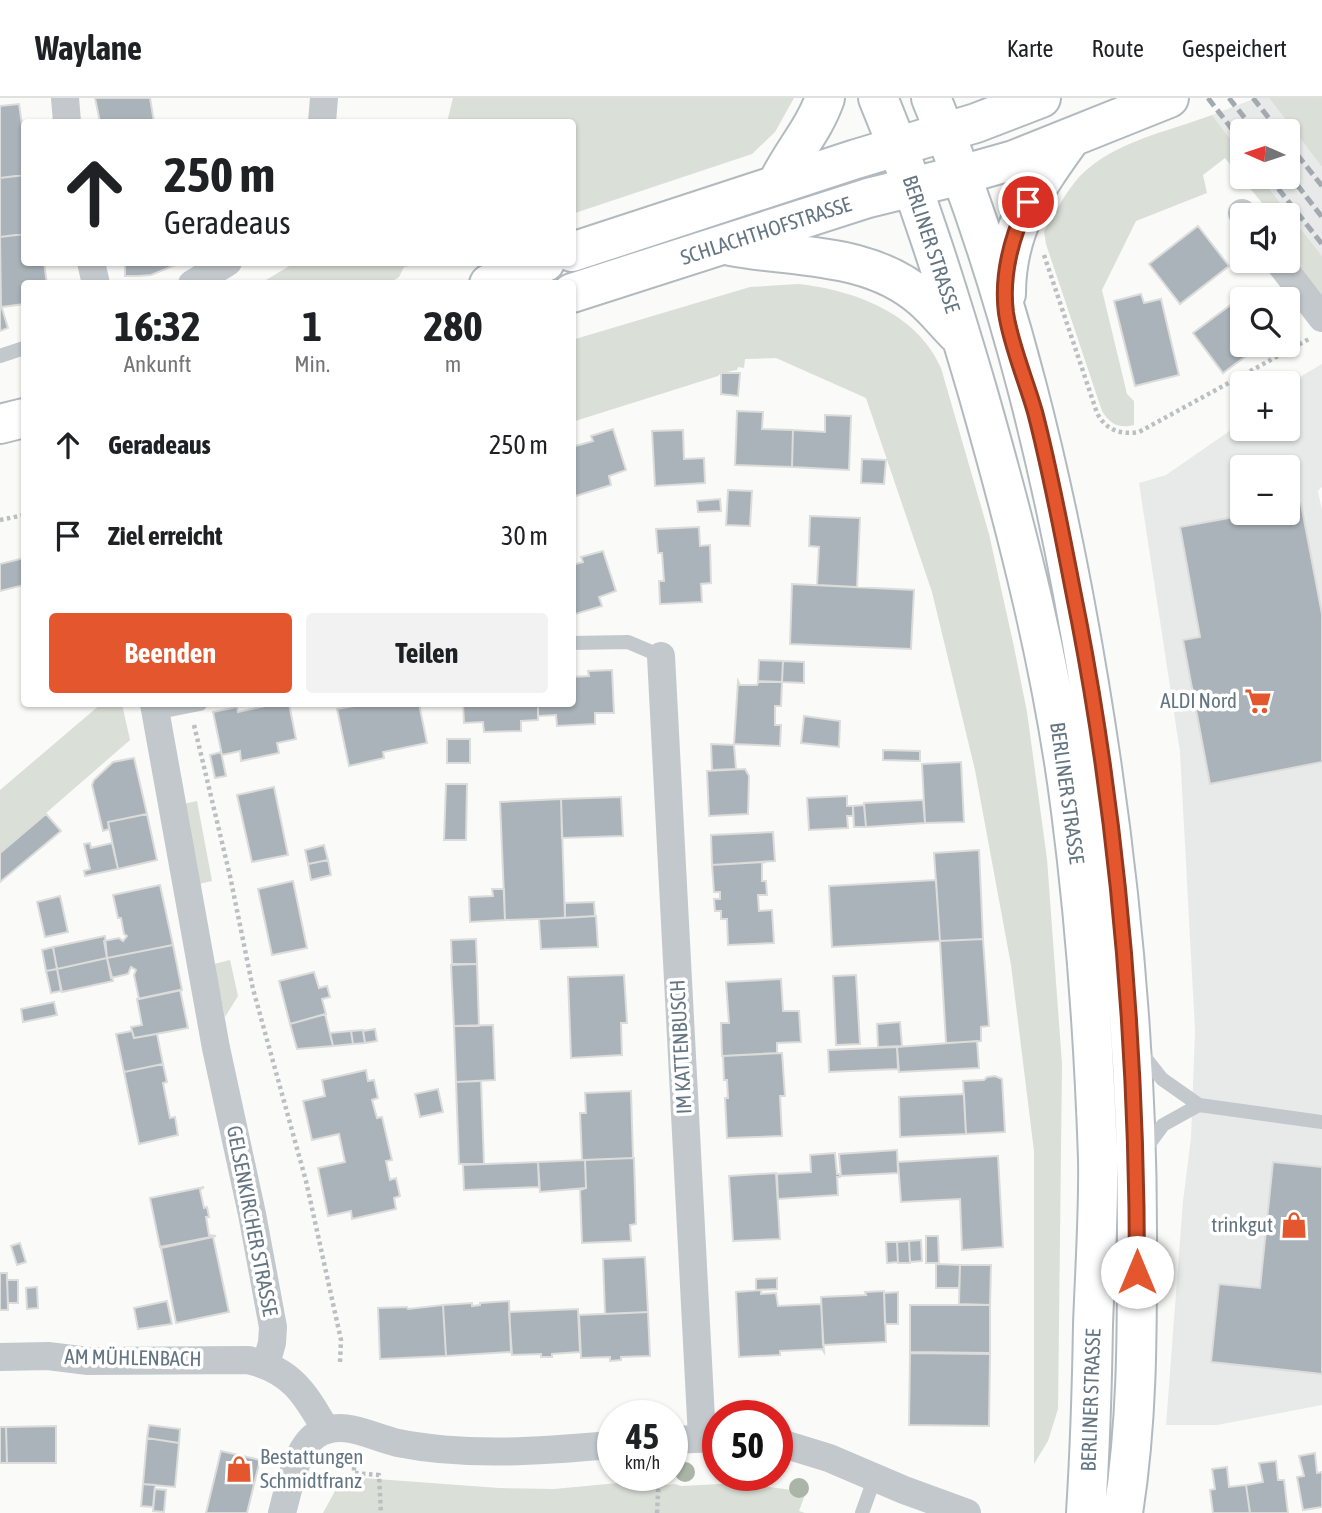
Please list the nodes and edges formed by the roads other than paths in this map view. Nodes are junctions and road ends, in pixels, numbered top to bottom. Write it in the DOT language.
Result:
graph roads {
  1 [pos="65,98"];
  2 [pos="324,98"];
  3 [pos="825,98"];
  4 [pos="878,98"];
  5 [pos="931,98"];
  6 [pos="1041,98"];
  7 [pos="1169,98"];
  8 [pos="67,119"];
  9 [pos="322,119"];
  10 [pos="946,133"];
  11 [pos="1071,138"];
  12 [pos="898,147"];
  13 [pos="961,175"];
  14 [pos="777,184"];
  15 [pos="912,187"];
  16 [pos="722,244"];
  17 [pos="576,251"];
  18 [pos="221,266"];
  19 [pos="535,266"];
  20 [pos="1286,273"];
  21 [pos="199,280"];
  22 [pos="499,280"];
  23 [pos="576,292"];
  24 [pos="1006,312"];
  25 [pos="1316,328"];
  26 [pos="962,339"];
  27 [pos="21,349"];
  28 [pos="0,356"];
  29 [pos="21,419"];
  30 [pos="0,424"];
  31 [pos="21,440"];
  32 [pos="0,446"];
  33 [pos="576,643"];
  34 [pos="661,656"];
  35 [pos="154,708"];
  36 [pos="1132,1040"];
  37 [pos="1199,1105"];
  38 [pos="1322,1122"];
  39 [pos="1137,1160"];
  40 [pos="0,1357"];
  41 [pos="266,1364"];
  42 [pos="708,1400"];
  43 [pos="326,1430"];
  44 [pos="597,1446"];
  45 [pos="793,1447"];
  46 [pos="875,1477"];
  47 [pos="282,1513"];
  48 [pos="862,1513"];
  49 [pos="967,1513"];
  50 [pos="1086,1513"];
  51 [pos="1123,1513"];
  1 -- 8 [label="street"];
  2 -- 9 [label="street"];
  3 -- 14 [label="main road"];
  4 -- 12 [label="main road, BERLINER STRASSE"];
  5 -- 10 [label="main road, BERLINER STRASSE"];
  6 -- 10 [label="main road, SCHLACHTHOFSTRASSE"];
  7 -- 11 [label="main road, SCHLACHTHOFSTRASSE"];
  10 -- 12 [label="main road, SCHLACHTHOFSTRASSE"];
  10 -- 13 [label="main road, BERLINER STRASSE"];
  11 -- 13 [label="main road, SCHLACHTHOFSTRASSE"];
  11 -- 24 [label="main road"];
  12 -- 14 [label="main road, SCHLACHTHOFSTRASSE"];
  12 -- 15 [label="main road, BERLINER STRASSE"];
  13 -- 15 [label="main road, SCHLACHTHOFSTRASSE"];
  13 -- 24 [label="main road, BERLINER STRASSE"];
  14 -- 17 [label="main road, SCHLACHTHOFSTRASSE"];
  15 -- 16 [label="main road, SCHLACHTHOFSTRASSE"];
  15 -- 26 [label="main road, BERLINER STRASSE"];
  16 -- 23 [label="main road, SCHLACHTHOFSTRASSE"];
  16 -- 26 [label="main road"];
  18 -- 21 [label="street"];
  19 -- 22 [label="main road"];
  20 -- 25 [label="street"];
  24 -- 36 [label="main road, BERLINER STRASSE"];
  26 -- 50 [label="main road, BERLINER STRASSE"];
  27 -- 28 [label="lane"];
  29 -- 30 [label="main road"];
  31 -- 32 [label="main road"];
  33 -- 34 [label="lane"];
  34 -- 42 [label="street, IM KATTENBUSCH"];
  35 -- 41 [label="street, GELSENKIRCHER STRASSE"];
  36 -- 37 [label="lane"];
  36 -- 39 [label="main road, BERLINER STRASSE"];
  37 -- 38 [label="lane"];
  37 -- 39 [label="lane"];
  39 -- 51 [label="main road, BERLINER STRASSE"];
  40 -- 41 [label="street, AM MÜHLENBACH"];
  41 -- 43 [label="street"];
  43 -- 44 [label="street"];
  43 -- 47 [label="street"];
  45 -- 46 [label="street"];
  46 -- 48 [label="lane"];
  46 -- 49 [label="street"];
}
